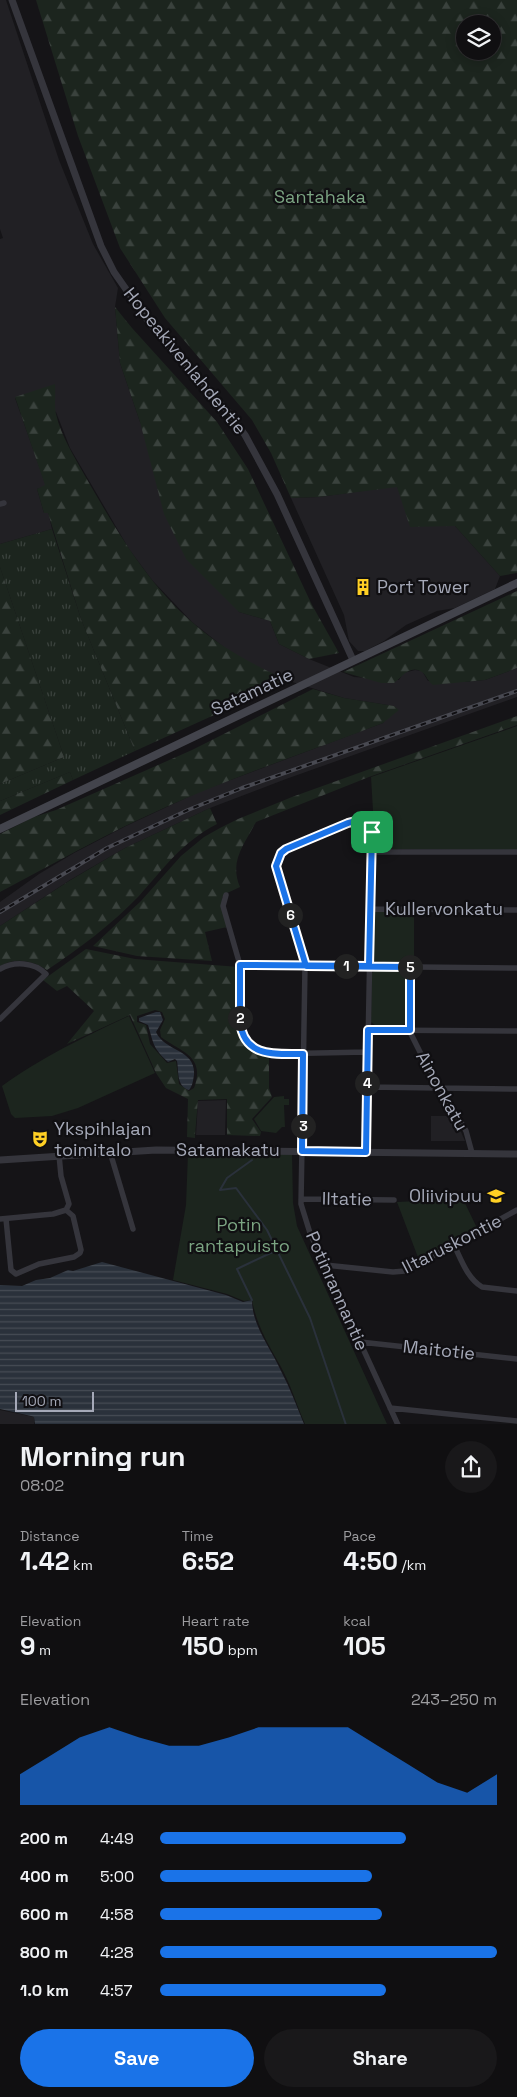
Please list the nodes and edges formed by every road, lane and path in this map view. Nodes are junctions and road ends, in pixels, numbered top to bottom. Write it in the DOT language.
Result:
graph roads {
  1 [pos="12,0"];
  2 [pos="517,583"];
  3 [pos="353,660"];
  4 [pos="0,829"];
  5 [pos="372,852"];
  6 [pos="517,852"];
  7 [pos="226,896"];
  8 [pos="370,909"];
  9 [pos="517,910"];
  10 [pos="240,965"];
  11 [pos="306,966"];
  12 [pos="369,966"];
  13 [pos="410,967"];
  14 [pos="517,968"];
  15 [pos="0,969"];
  16 [pos="0,1019"];
  17 [pos="368,1030"];
  18 [pos="410,1030"];
  19 [pos="517,1031"];
  20 [pos="367,1052"];
  21 [pos="303,1054"];
  22 [pos="367,1087"];
  23 [pos="441,1089"];
  24 [pos="517,1089"];
  25 [pos="302,1151"];
  26 [pos="110,1152"];
  27 [pos="366,1152"];
  28 [pos="472,1154"];
  29 [pos="517,1154"];
  30 [pos="60,1155"];
  31 [pos="0,1160"];
  32 [pos="301,1199"];
  33 [pos="394,1200"];
  34 [pos="66,1210"];
  35 [pos="517,1210"];
  36 [pos="3,1219"];
  37 [pos="133,1229"];
  38 [pos="454,1245"];
  39 [pos="325,1265"];
  40 [pos="517,1291"];
  41 [pos="360,1342"];
  42 [pos="517,1359"];
  43 [pos="390,1408"];
  44 [pos="517,1421"];
  45 [pos="398,1424"];
  1 -- 3 [label="street, Hopeakivenlahdentie"];
  2 -- 3 [label="main road, Satamatie"];
  3 -- 4 [label="main road, Satamatie"];
  5 -- 6 [label="street"];
  5 -- 8 [label="street"];
  5 -- 11 [label="street, Potinrannantie"];
  7 -- 10 [label="street"];
  8 -- 9 [label="street, Kullervonkatu"];
  8 -- 12 [label="street"];
  10 -- 11 [label="street"];
  10 -- 21 [label="street"];
  11 -- 12 [label="street"];
  11 -- 21 [label="street, Potinrannantie"];
  12 -- 13 [label="street"];
  12 -- 17 [label="street"];
  13 -- 14 [label="street"];
  13 -- 18 [label="street"];
  15 -- 16 [label="street"];
  17 -- 18 [label="street"];
  17 -- 20 [label="street"];
  18 -- 19 [label="street"];
  18 -- 23 [label="street, Ainonkatu"];
  20 -- 21 [label="street"];
  20 -- 22 [label="street"];
  21 -- 25 [label="street, Potinrannantie"];
  22 -- 23 [label="street"];
  22 -- 27 [label="street"];
  23 -- 24 [label="street"];
  23 -- 28 [label="street, Ainonkatu"];
  25 -- 26 [label="street, Satamakatu"];
  25 -- 27 [label="street, Satamakatu"];
  25 -- 32 [label="street, Potinrannantie"];
  26 -- 30 [label="street, Satamakatu"];
  26 -- 37 [label="street"];
  27 -- 28 [label="street, Satamakatu"];
  28 -- 29 [label="street, Satamakatu"];
  30 -- 31 [label="street, Satamakatu"];
  30 -- 34 [label="street"];
  32 -- 33 [label="street, Iltatie"];
  32 -- 39 [label="street, Potinrannantie"];
  34 -- 36 [label="street"];
  34 -- 36 [label="street"];
  35 -- 38 [label="street, Iltaruskontie"];
  38 -- 39 [label="street, Iltaruskontie"];
  38 -- 40 [label="street"];
  39 -- 41 [label="street, Potinrannantie"];
  41 -- 42 [label="street, Maitotie"];
  41 -- 43 [label="street, Potinrannantie"];
  43 -- 44 [label="street"];
  43 -- 45 [label="street, Potinrannantie"];
}
